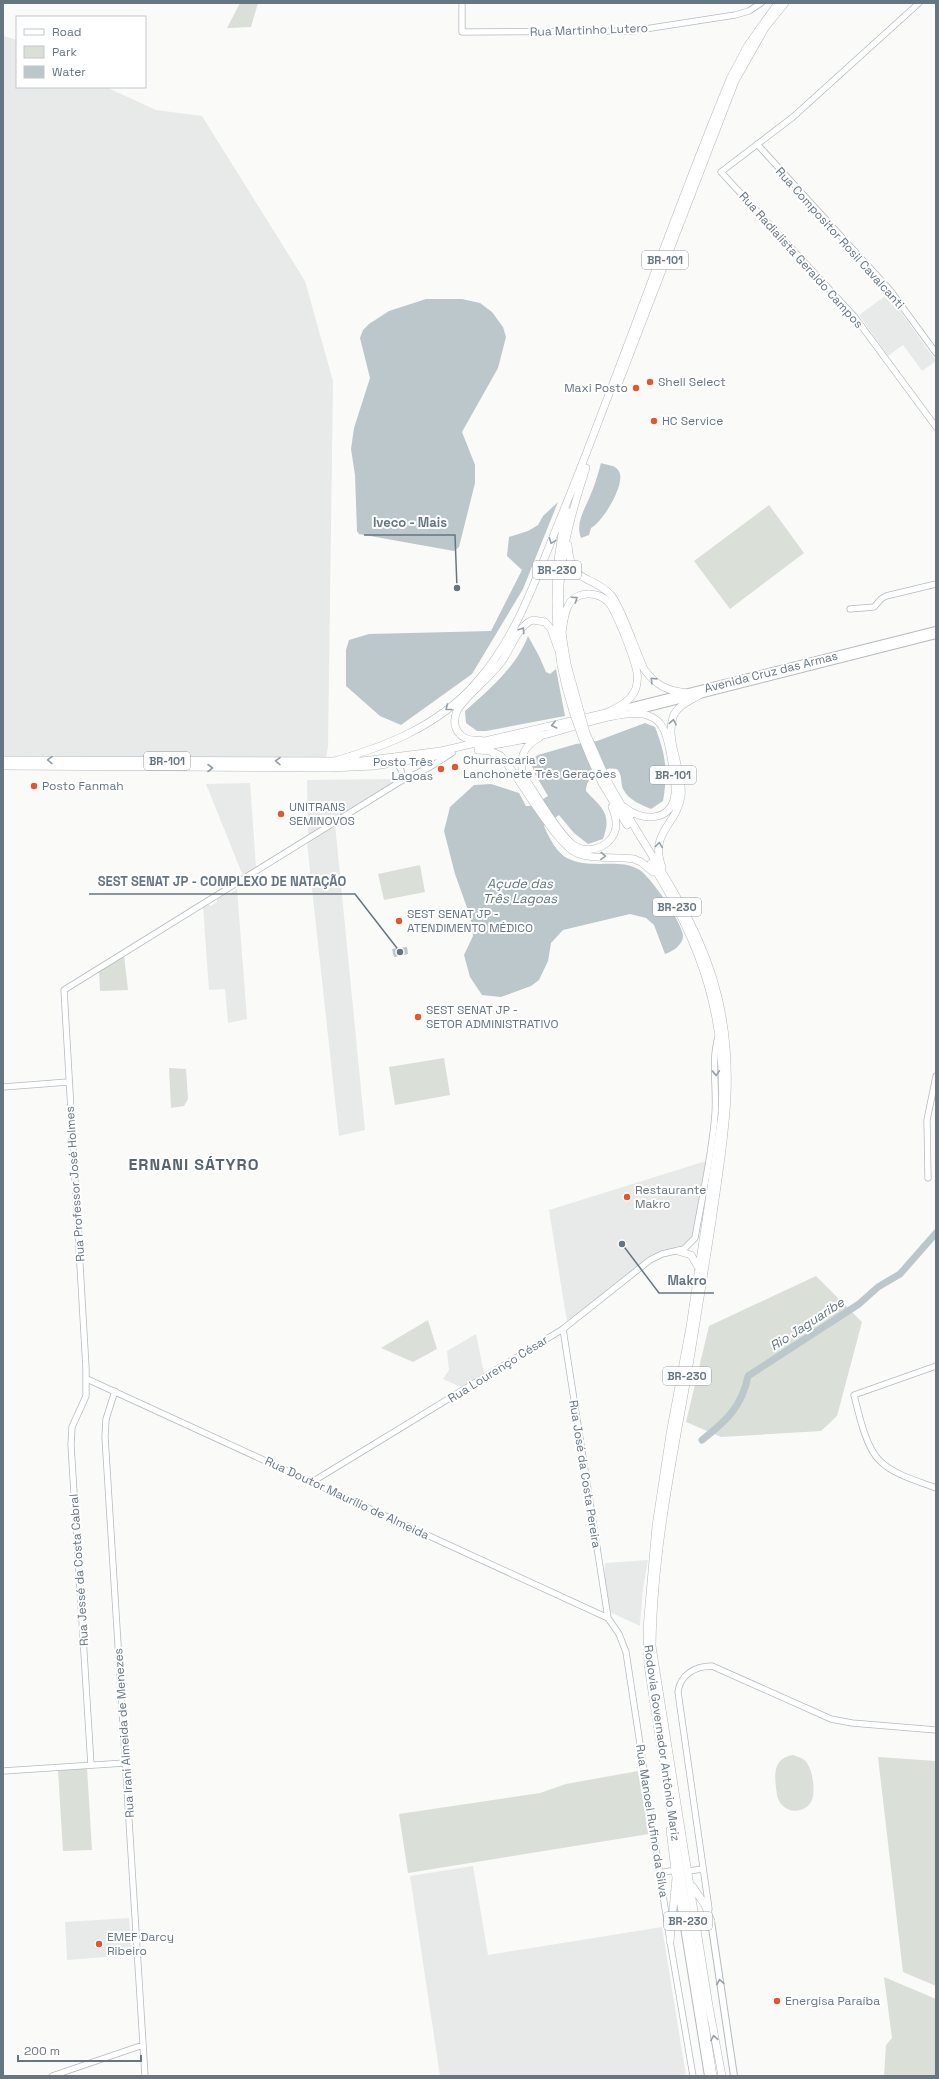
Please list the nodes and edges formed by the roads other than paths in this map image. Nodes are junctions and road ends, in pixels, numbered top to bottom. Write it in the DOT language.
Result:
graph roads {
  1 [pos="462,3"];
  2 [pos="761,3"];
  3 [pos="778,3"];
  4 [pos="785,3"];
  5 [pos="919,3"];
  6 [pos="757,144"];
  7 [pos="936,353"];
  8 [pos="936,427"];
  9 [pos="572,492"];
  10 [pos="569,528"];
  11 [pos="936,584"];
  12 [pos="850,609"];
  13 [pos="936,630"];
  14 [pos="562,633"];
  15 [pos="936,635"];
  16 [pos="558,649"];
  17 [pos="564,664"];
  18 [pos="688,693"];
  19 [pos="701,694"];
  20 [pos="606,713"];
  21 [pos="624,714"];
  22 [pos="544,735"];
  23 [pos="494,740"];
  24 [pos="472,749"];
  25 [pos="452,753"];
  26 [pos="3,760"];
  27 [pos="331,762"];
  28 [pos="396,763"];
  29 [pos="3,766"];
  30 [pos="401,781"];
  31 [pos="605,781"];
  32 [pos="606,792"];
  33 [pos="537,801"];
  34 [pos="620,803"];
  35 [pos="552,823"];
  36 [pos="666,883"];
  37 [pos="719,1034"];
  38 [pos="936,1076"];
  39 [pos="68,1082"];
  40 [pos="3,1087"];
  41 [pos="928,1178"];
  42 [pos="678,1251"];
  43 [pos="698,1271"];
  44 [pos="563,1329"];
  45 [pos="936,1366"];
  46 [pos="87,1379"];
  47 [pos="115,1391"];
  48 [pos="312,1482"];
  49 [pos="936,1488"];
  50 [pos="608,1618"];
  51 [pos="936,1730"];
  52 [pos="126,1763"];
  53 [pos="91,1765"];
  54 [pos="665,1766"];
  55 [pos="3,1771"];
  56 [pos="703,1869"];
  57 [pos="675,1870"];
  58 [pos="688,1871"];
  59 [pos="660,1873"];
  60 [pos="676,1878"];
  61 [pos="690,1879"];
  62 [pos="711,1921"];
  63 [pos="670,1941"];
  64 [pos="143,2045"];
  65 [pos="52,2076"];
  66 [pos="145,2076"];
  67 [pos="693,2076"];
  68 [pos="708,2076"];
  69 [pos="713,2076"];
  70 [pos="722,2076"];
  71 [pos="734,2076"];
  1 -- 2 [label="street, Rua Martinho Lutero"];
  3 -- 9 [label="highway, BR-101"];
  4 -- 10 [label="highway, BR-101"];
  5 -- 6 [label="street"];
  6 -- 7 [label="street, Rua Compositor Rosil Cavalcanti"];
  6 -- 8 [label="street, Rua Radialista Geraldo Campos"];
  9 -- 16 [label="highway, BR-230"];
  9 -- 27 [label="highway, one-way"];
  10 -- 14 [label="highway, BR-101"];
  18 -- 10 [label="highway, one-way"];
  11 -- 12 [label="street"];
  13 -- 18 [label="main road, Avenida Cruz das Armas"];
  14 -- 17 [label="highway, BR-101"];
  14 -- 20 [label="highway, one-way"];
  15 -- 19 [label="main road, Avenida Cruz das Armas"];
  16 -- 17 [label="highway, BR-230"];
  23 -- 16 [label="highway, one-way"];
  17 -- 31 [label="highway, BR-101, bridge"];
  18 -- 20 [label="main road, Avenida Cruz das Armas"];
  19 -- 21 [label="main road, Avenida Cruz das Armas"];
  36 -- 19 [label="highway, one-way"];
  20 -- 23 [label="highway, BR-101, one-way"];
  21 -- 22 [label="highway, BR-101"];
  21 -- 34 [label="highway, BR-101"];
  22 -- 24 [label="highway, BR-101"];
  22 -- 33 [label="highway"];
  23 -- 27 [label="highway, BR-101"];
  24 -- 25 [label="highway, BR-101"];
  24 -- 33 [label="highway"];
  25 -- 28 [label="highway, BR-101"];
  25 -- 30 [label="street"];
  27 -- 26 [label="highway, BR-101, one-way"];
  29 -- 28 [label="highway, BR-101, one-way"];
  28 -- 30 [label="street"];
  30 -- 39 [label="street, Rua Professor José Holmes"];
  31 -- 32 [label="highway, Rodovia Governador Antônio Mariz / BR-230"];
  31 -- 34 [label="highway, BR-101"];
  32 -- 35 [label="highway"];
  32 -- 36 [label="highway, Rodovia Governador Antônio Mariz / BR-230"];
  33 -- 35 [label="highway"];
  34 -- 36 [label="highway, Rodovia Governador Antônio Mariz / BR-230"];
  35 -- 36 [label="highway, one-way"];
  36 -- 37 [label="highway, Rodovia Governador Antônio Mariz / BR-230"];
  36 -- 58 [label="highway, Rodovia Governador Antônio Mariz / BR-230"];
  37 -- 42 [label="street, one-way"];
  37 -- 43 [label="highway, Rodovia Governador Antônio Mariz / BR-230"];
  38 -- 41 [label="street"];
  39 -- 40 [label="street"];
  39 -- 46 [label="street, Rua Professor José Holmes"];
  42 -- 43 [label="highway"];
  42 -- 44 [label="street, Rua Lourenço César"];
  43 -- 54 [label="highway, Rodovia Governador Antônio Mariz / BR-230"];
  44 -- 48 [label="street, Rua Lourenço César"];
  44 -- 50 [label="street, Rua José da Costa Pereira"];
  45 -- 49 [label="street"];
  46 -- 47 [label="street, Rua Doutor Maurílio de Almeida"];
  46 -- 53 [label="street, Rua Jessé da Costa Cabral"];
  47 -- 48 [label="street, Rua Doutor Maurílio de Almeida"];
  47 -- 52 [label="street, Rua Irani Almeida de Menezes"];
  48 -- 50 [label="street, Rua Doutor Maurílio de Almeida"];
  50 -- 59 [label="street, Rua Manoel Rufino da Silva"];
  51 -- 56 [label="street"];
  52 -- 53 [label="street"];
  52 -- 64 [label="street, Rua Irani Almeida de Menezes"];
  53 -- 55 [label="street"];
  54 -- 57 [label="highway"];
  54 -- 69 [label="highway, Rodovia Governador Antônio Mariz / BR-230"];
  56 -- 58 [label="street"];
  56 -- 62 [label="street"];
  57 -- 59 [label="street"];
  57 -- 60 [label="highway"];
  58 -- 61 [label="highway, Rodovia Governador Antônio Mariz / BR-230"];
  59 -- 63 [label="street, Rua Manoel Rufino da Silva"];
  60 -- 63 [label="highway"];
  60 -- 68 [label="main road"];
  61 -- 62 [label="highway"];
  70 -- 61 [label="highway, Rodovia Governador Antônio Mariz / BR-230, one-way"];
  71 -- 62 [label="main road, one-way"];
  63 -- 67 [label="street, Rua Manoel Rufino da Silva"];
  64 -- 65 [label="street"];
  64 -- 66 [label="street, Rua Irani Almeida de Menezes"];
}
